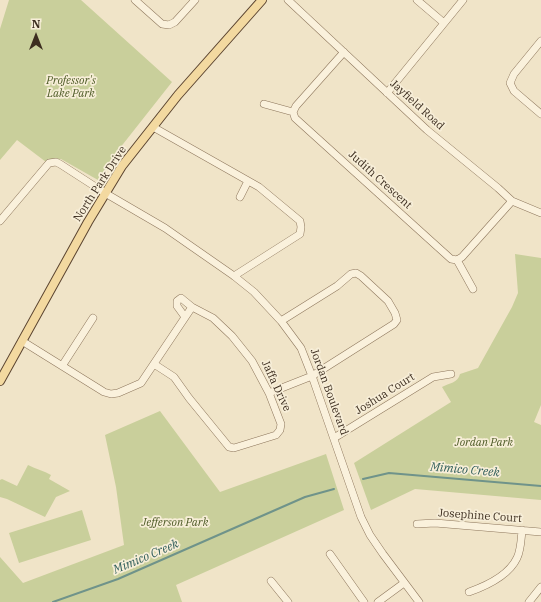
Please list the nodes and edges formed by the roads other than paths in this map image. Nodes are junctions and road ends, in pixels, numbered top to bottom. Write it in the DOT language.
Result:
graph roads {
  1 [pos="135,0"];
  2 [pos="195,0"];
  3 [pos="262,0"];
  4 [pos="288,0"];
  5 [pos="417,0"];
  6 [pos="463,0"];
  7 [pos="444,23"];
  8 [pos="541,41"];
  9 [pos="344,52"];
  10 [pos="387,93"];
  11 [pos="264,104"];
  12 [pos="293,112"];
  13 [pos="541,114"];
  14 [pos="153,127"];
  15 [pos="248,181"];
  16 [pos="105,193"];
  17 [pos="240,197"];
  18 [pos="512,202"];
  19 [pos="541,213"];
  20 [pos="0,221"];
  21 [pos="457,260"];
  22 [pos="234,276"];
  23 [pos="473,289"];
  24 [pos="192,306"];
  25 [pos="185,317"];
  26 [pos="93,318"];
  27 [pos="281,321"];
  28 [pos="22,341"];
  29 [pos="154,364"];
  30 [pos="62,366"];
  31 [pos="451,374"];
  32 [pos="312,376"];
  33 [pos="0,381"];
  34 [pos="269,393"];
  35 [pos="334,438"];
  36 [pos="417,524"];
  37 [pos="522,530"];
  38 [pos="541,532"];
  39 [pos="330,554"];
  40 [pos="271,581"];
  41 [pos="404,583"];
  42 [pos="541,587"];
  43 [pos="469,592"];
  44 [pos="288,602"];
  45 [pos="364,602"];
  46 [pos="378,602"];
  47 [pos="419,602"];
  48 [pos="529,602"];
  1 -- 2 [label="street"];
  3 -- 14 [label="main road, North Park Drive"];
  4 -- 9 [label="street, Jayfield Road"];
  5 -- 7 [label="street"];
  6 -- 7 [label="street"];
  7 -- 10 [label="street"];
  8 -- 13 [label="street"];
  9 -- 10 [label="street, Jayfield Road"];
  9 -- 12 [label="street"];
  10 -- 18 [label="street, Jayfield Road"];
  11 -- 12 [label="street"];
  12 -- 21 [label="street, Judith Crescent"];
  14 -- 15 [label="street"];
  14 -- 16 [label="main road, North Park Drive"];
  15 -- 17 [label="street"];
  15 -- 22 [label="street"];
  16 -- 20 [label="street, Jordan Boulevard"];
  16 -- 22 [label="street, Jordan Boulevard"];
  16 -- 28 [label="main road, North Park Drive"];
  18 -- 19 [label="street, Jayfield Road"];
  18 -- 21 [label="street"];
  21 -- 23 [label="street, Judith Crescent"];
  22 -- 27 [label="street, Jordan Boulevard"];
  24 -- 25 [label="street"];
  24 -- 25 [label="street, Jaffa Drive"];
  24 -- 34 [label="street, Jaffa Drive"];
  25 -- 29 [label="street"];
  26 -- 30 [label="street"];
  27 -- 32 [label="street, Jordan Boulevard"];
  27 -- 32 [label="street"];
  28 -- 30 [label="street"];
  28 -- 33 [label="main road, North Park Drive"];
  29 -- 30 [label="street"];
  29 -- 34 [label="street, Jaffa Drive"];
  31 -- 35 [label="street, Joshua Court"];
  32 -- 34 [label="street"];
  32 -- 35 [label="street, Jordan Boulevard"];
  35 -- 41 [label="street, Jordan Boulevard"];
  36 -- 37 [label="street, Josephine Court"];
  37 -- 38 [label="street, Josephine Court"];
  37 -- 43 [label="street"];
  39 -- 45 [label="street"];
  40 -- 44 [label="street"];
  41 -- 46 [label="street"];
  41 -- 47 [label="street, Jordan Boulevard"];
  42 -- 48 [label="street"];
}
